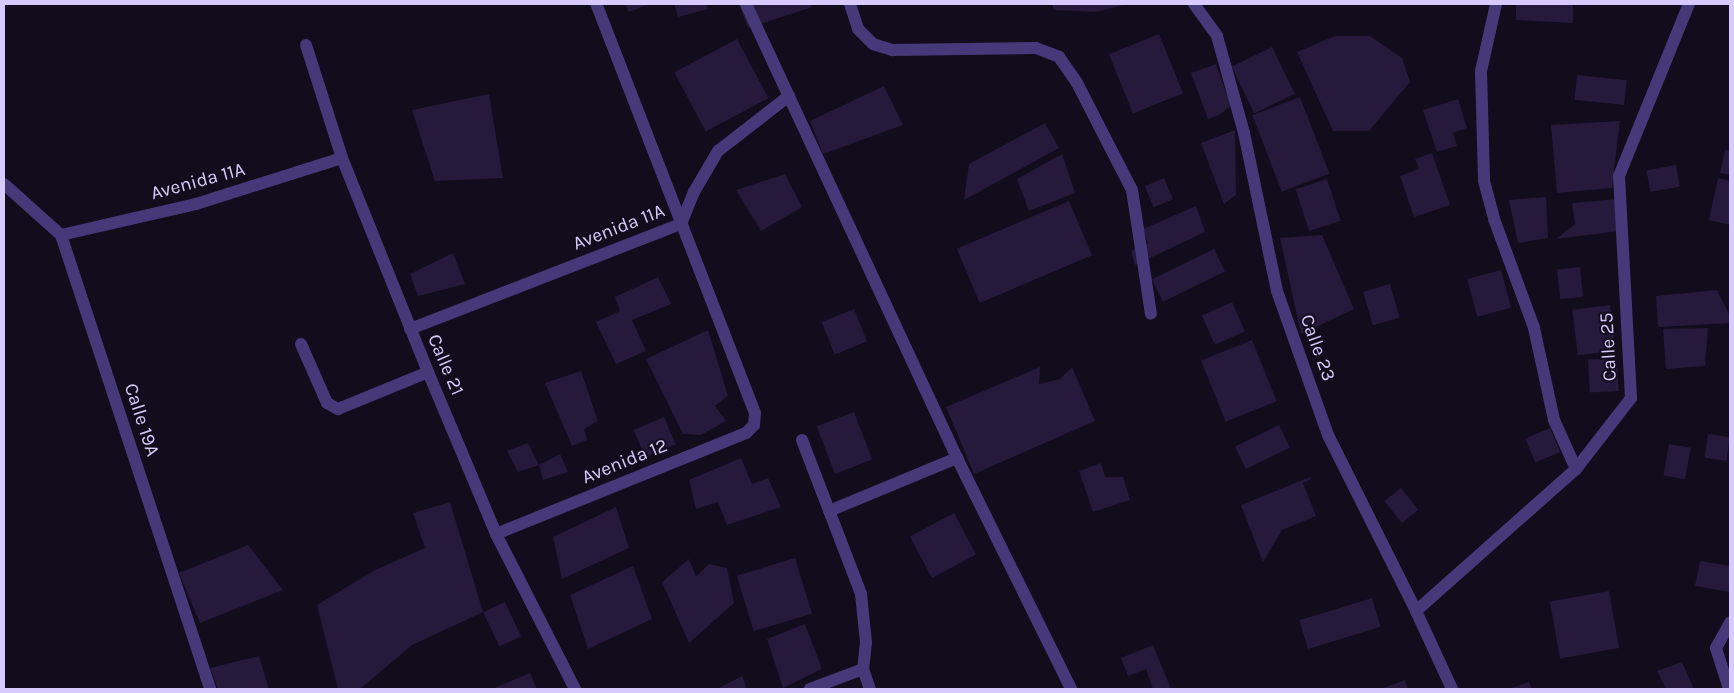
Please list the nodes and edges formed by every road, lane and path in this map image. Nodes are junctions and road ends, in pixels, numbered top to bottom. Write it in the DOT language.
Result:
graph roads {
  1 [pos="596,4"];
  2 [pos="746,4"];
  3 [pos="850,4"];
  4 [pos="1194,4"];
  5 [pos="1496,4"];
  6 [pos="1689,4"];
  7 [pos="306,45"];
  8 [pos="789,96"];
  9 [pos="342,158"];
  10 [pos="4,184"];
  11 [pos="681,224"];
  12 [pos="61,234"];
  13 [pos="1151,314"];
  14 [pos="410,329"];
  15 [pos="301,344"];
  16 [pos="428,372"];
  17 [pos="802,440"];
  18 [pos="958,458"];
  19 [pos="1576,469"];
  20 [pos="829,510"];
  21 [pos="496,534"];
  22 [pos="1416,611"];
  23 [pos="1730,623"];
  24 [pos="863,669"];
  25 [pos="210,689"];
  26 [pos="575,689"];
  27 [pos="810,689"];
  28 [pos="870,689"];
  29 [pos="1071,689"];
  30 [pos="1452,689"];
  31 [pos="1729,689"];
  1 -- 11 [label="street"];
  2 -- 8 [label="street"];
  3 -- 13 [label="street"];
  4 -- 22 [label="street, Calle 23"];
  5 -- 19 [label="street"];
  6 -- 19 [label="street, Calle 25"];
  7 -- 9 [label="street, Calle 21"];
  8 -- 11 [label="street, Avenida 11A"];
  8 -- 18 [label="street"];
  9 -- 12 [label="street, Avenida 11A"];
  9 -- 14 [label="street, Calle 21"];
  10 -- 12 [label="street"];
  11 -- 14 [label="street, Avenida 11A"];
  11 -- 21 [label="street, Avenida 12"];
  12 -- 25 [label="street, Calle 19A"];
  14 -- 16 [label="street, Calle 21"];
  15 -- 16 [label="street"];
  16 -- 21 [label="street, Calle 21"];
  17 -- 20 [label="street"];
  18 -- 20 [label="street"];
  18 -- 29 [label="street"];
  19 -- 22 [label="street, Calle 25"];
  20 -- 24 [label="street"];
  21 -- 26 [label="street, Calle 21"];
  22 -- 30 [label="street, Calle 23"];
  23 -- 31 [label="street"];
  24 -- 27 [label="street"];
  24 -- 28 [label="street"];
}
